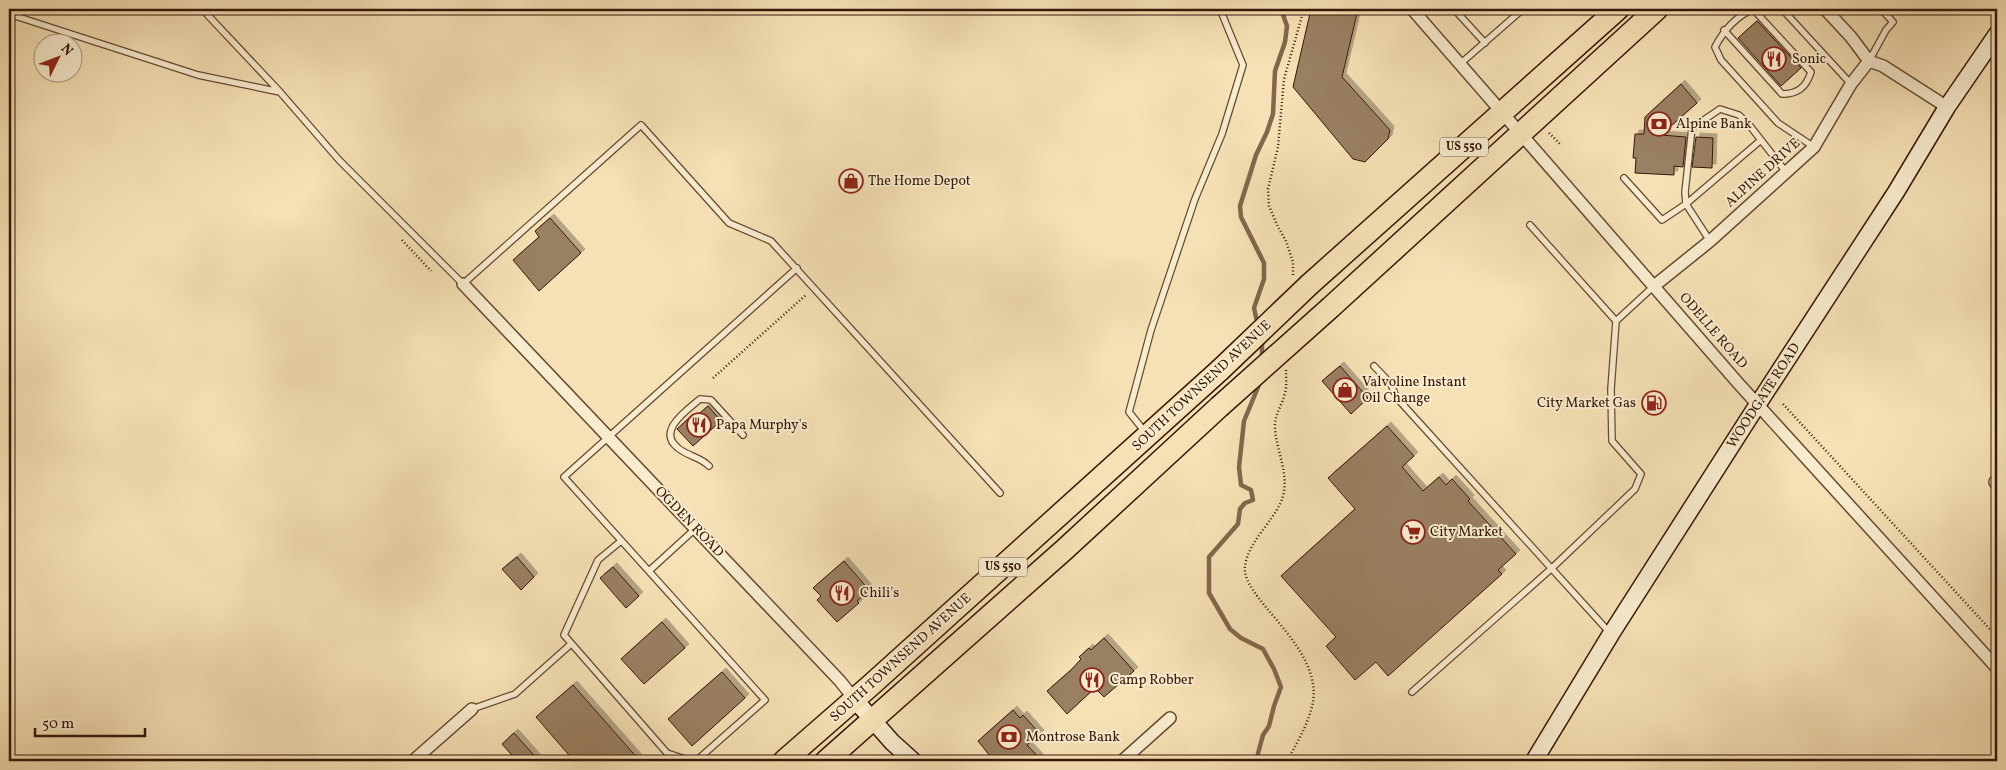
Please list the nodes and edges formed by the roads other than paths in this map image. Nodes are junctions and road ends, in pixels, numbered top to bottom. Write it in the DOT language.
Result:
graph roads {
  1 [pos="202,9"];
  2 [pos="1220,9"];
  3 [pos="1454,9"];
  4 [pos="1523,9"];
  5 [pos="1618,9"];
  6 [pos="1657,9"];
  7 [pos="1753,9"];
  8 [pos="1782,9"];
  9 [pos="1825,9"];
  10 [pos="1881,9"];
  11 [pos="1417,10"];
  12 [pos="9,14"];
  13 [pos="1724,30"];
  14 [pos="1997,34"];
  15 [pos="1485,43"];
  16 [pos="1868,61"];
  17 [pos="1460,64"];
  18 [pos="1851,84"];
  19 [pos="280,92"];
  20 [pos="1947,106"];
  21 [pos="1502,113"];
  22 [pos="1521,134"];
  23 [pos="1761,140"];
  24 [pos="1814,147"];
  25 [pos="1786,172"];
  26 [pos="1624,178"];
  27 [pos="1686,204"];
  28 [pos="1530,225"];
  29 [pos="1710,241"];
  30 [pos="796,268"];
  31 [pos="463,284"];
  32 [pos="1654,286"];
  33 [pos="1616,321"];
  34 [pos="1374,366"];
  35 [pos="1758,404"];
  36 [pos="743,435"];
  37 [pos="1148,435"];
  38 [pos="608,437"];
  39 [pos="709,466"];
  40 [pos="1000,493"];
  41 [pos="695,529"];
  42 [pos="621,540"];
  43 [pos="1552,568"];
  44 [pos="649,571"];
  45 [pos="1611,634"];
  46 [pos="571,644"];
  47 [pos="1997,668"];
  48 [pos="1412,692"];
  49 [pos="855,700"];
  50 [pos="472,709"];
  51 [pos="1170,718"];
  52 [pos="873,720"];
  53 [pos="413,761"];
  54 [pos="691,761"];
  55 [pos="696,761"];
  56 [pos="784,761"];
  57 [pos="826,761"];
  58 [pos="913,761"];
  59 [pos="1122,761"];
  60 [pos="1534,761"];
  1 -- 19 [label="lane"];
  2 -- 37 [label="lane"];
  3 -- 15 [label="lane"];
  4 -- 15 [label="lane"];
  5 -- 21 [label="highway, SOUTH TOWNSEND AVENUE / US 550"];
  6 -- 22 [label="highway, SOUTH TOWNSEND AVENUE / US 550"];
  7 -- 13 [label="lane"];
  7 -- 13 [label="lane"];
  8 -- 18 [label="lane"];
  9 -- 16 [label="street"];
  10 -- 16 [label="lane"];
  11 -- 17 [label="street, ODELLE ROAD"];
  12 -- 19 [label="lane"];
  13 -- 24 [label="lane"];
  14 -- 20 [label="street, WOODGATE ROAD"];
  15 -- 17 [label="lane"];
  16 -- 18 [label="street, ALPINE DRIVE"];
  16 -- 20 [label="street"];
  17 -- 21 [label="street, ODELLE ROAD"];
  18 -- 24 [label="street, ALPINE DRIVE"];
  19 -- 31 [label="lane"];
  20 -- 35 [label="street, WOODGATE ROAD"];
  21 -- 22 [label="street, ODELLE ROAD"];
  21 -- 37 [label="highway, SOUTH TOWNSEND AVENUE / US 550, bridge"];
  22 -- 32 [label="street, ODELLE ROAD"];
  22 -- 52 [label="highway, SOUTH TOWNSEND AVENUE / US 550, bridge"];
  23 -- 25 [label="lane"];
  23 -- 27 [label="lane"];
  23 -- 27 [label="lane"];
  24 -- 25 [label="street, ALPINE DRIVE"];
  25 -- 29 [label="street, ALPINE DRIVE"];
  26 -- 27 [label="lane"];
  27 -- 29 [label="lane"];
  28 -- 33 [label="lane"];
  29 -- 32 [label="street, ALPINE DRIVE"];
  30 -- 31 [label="lane"];
  30 -- 38 [label="lane"];
  30 -- 40 [label="lane"];
  31 -- 38 [label="street, OGDEN ROAD"];
  32 -- 33 [label="lane"];
  32 -- 35 [label="street, ODELLE ROAD"];
  33 -- 43 [label="lane"];
  34 -- 43 [label="lane"];
  35 -- 45 [label="street, WOODGATE ROAD"];
  35 -- 47 [label="street, ODELLE ROAD"];
  36 -- 39 [label="lane"];
  37 -- 49 [label="highway, SOUTH TOWNSEND AVENUE / US 550"];
  38 -- 41 [label="street, OGDEN ROAD"];
  38 -- 42 [label="lane"];
  41 -- 44 [label="lane"];
  41 -- 49 [label="street, OGDEN ROAD"];
  42 -- 44 [label="lane"];
  42 -- 46 [label="lane"];
  43 -- 45 [label="lane"];
  43 -- 48 [label="lane"];
  44 -- 55 [label="lane"];
  45 -- 60 [label="street, WOODGATE ROAD"];
  46 -- 50 [label="lane"];
  46 -- 54 [label="lane"];
  49 -- 52 [label="street, OGDEN ROAD"];
  49 -- 56 [label="highway, SOUTH TOWNSEND AVENUE / US 550"];
  50 -- 53 [label="street"];
  51 -- 59 [label="street"];
  52 -- 57 [label="highway, SOUTH TOWNSEND AVENUE / US 550"];
  52 -- 58 [label="street, OGDEN ROAD"];
}
